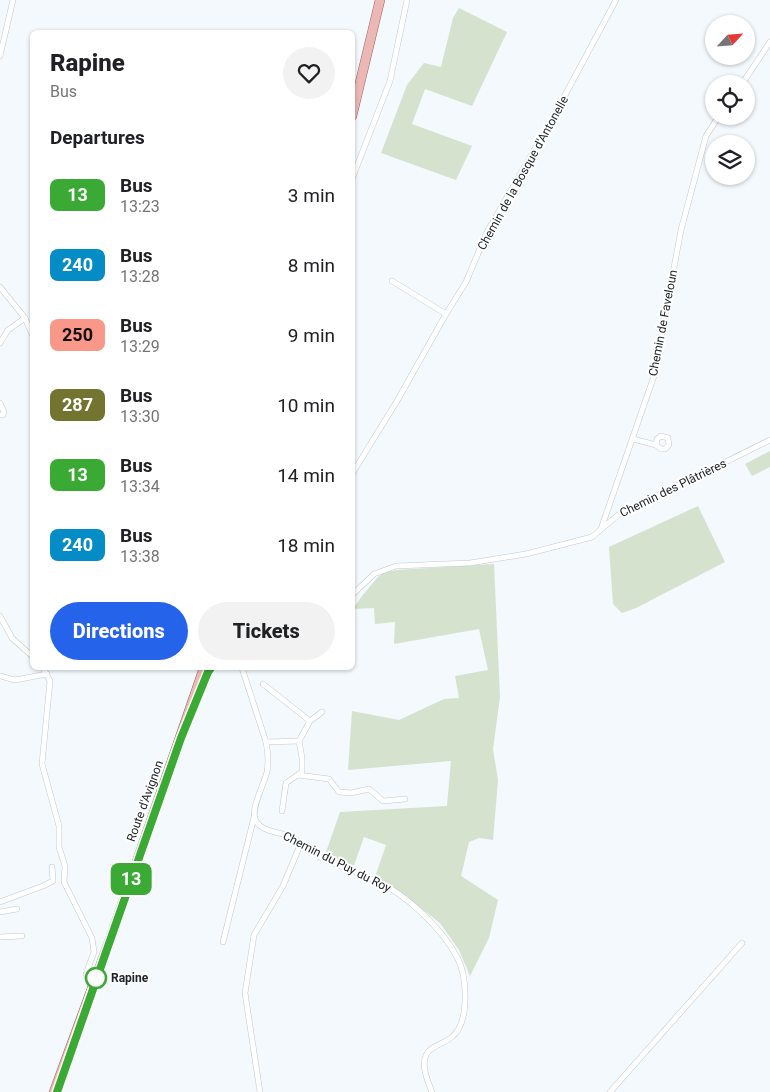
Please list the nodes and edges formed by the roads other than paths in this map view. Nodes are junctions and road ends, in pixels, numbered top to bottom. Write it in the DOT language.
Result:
graph roads {
  1 [pos="13,0"];
  2 [pos="380,0"];
  3 [pos="407,0"];
  4 [pos="616,0"];
  5 [pos="770,42"];
  6 [pos="0,56"];
  7 [pos="748,75"];
  8 [pos="355,104"];
  9 [pos="713,125"];
  10 [pos="355,171"];
  11 [pos="392,281"];
  12 [pos="0,287"];
  13 [pos="446,314"];
  14 [pos="24,318"];
  15 [pos="30,330"];
  16 [pos="0,343"];
  17 [pos="0,403"];
  18 [pos="0,415"];
  19 [pos="633,439"];
  20 [pos="770,440"];
  21 [pos="656,445"];
  22 [pos="355,469"];
  23 [pos="600,530"];
  24 [pos="355,592"];
  25 [pos="0,616"];
  26 [pos="30,654"];
  27 [pos="44,670"];
  28 [pos="208,670"];
  29 [pos="243,670"];
  30 [pos="47,674"];
  31 [pos="0,676"];
  32 [pos="263,684"];
  33 [pos="322,712"];
  34 [pos="310,721"];
  35 [pos="299,741"];
  36 [pos="266,742"];
  37 [pos="298,775"];
  38 [pos="405,799"];
  39 [pos="282,811"];
  40 [pos="254,817"];
  41 [pos="301,843"];
  42 [pos="52,867"];
  43 [pos="0,902"];
  44 [pos="17,909"];
  45 [pos="0,912"];
  46 [pos="22,936"];
  47 [pos="0,937"];
  48 [pos="223,942"];
  49 [pos="742,944"];
  50 [pos="94,982"];
  51 [pos="55,1092"];
  52 [pos="260,1092"];
  53 [pos="432,1092"];
  54 [pos="610,1092"];
  1 -- 6 [label="street"];
  2 -- 8 [label="main road"];
  3 -- 10 [label="street"];
  4 -- 13 [label="street, Chemin de la Bosque d'Antonelle"];
  5 -- 7 [label="street"];
  9 -- 19 [label="street, Chemin de Faveloun"];
  11 -- 13 [label="street"];
  12 -- 14 [label="street"];
  13 -- 22 [label="street, Chemin de la Bosque d'Antonelle"];
  14 -- 15 [label="street"];
  14 -- 16 [label="street"];
  17 -- 18 [label="street"];
  19 -- 21 [label="street"];
  19 -- 23 [label="street, Chemin de Faveloun"];
  20 -- 23 [label="street, Chemin des Plâtrières"];
  23 -- 24 [label="street, Chemin des Plâtrières"];
  25 -- 26 [label="street"];
  27 -- 30 [label="street"];
  28 -- 50 [label="main road, Route d'Avignon"];
  29 -- 36 [label="street"];
  30 -- 31 [label="street"];
  30 -- 50 [label="street"];
  32 -- 34 [label="street"];
  33 -- 34 [label="street"];
  34 -- 35 [label="street"];
  35 -- 36 [label="street"];
  35 -- 37 [label="street"];
  36 -- 40 [label="street"];
  37 -- 38 [label="street"];
  37 -- 39 [label="street"];
  40 -- 41 [label="street, Chemin du Puy du Roy"];
  40 -- 48 [label="street"];
  41 -- 52 [label="street"];
  41 -- 53 [label="street, Chemin du Puy du Roy"];
  42 -- 43 [label="street"];
  44 -- 45 [label="street"];
  46 -- 47 [label="street"];
  49 -- 54 [label="street"];
  50 -- 51 [label="main road, Route d'Avignon"];
}
